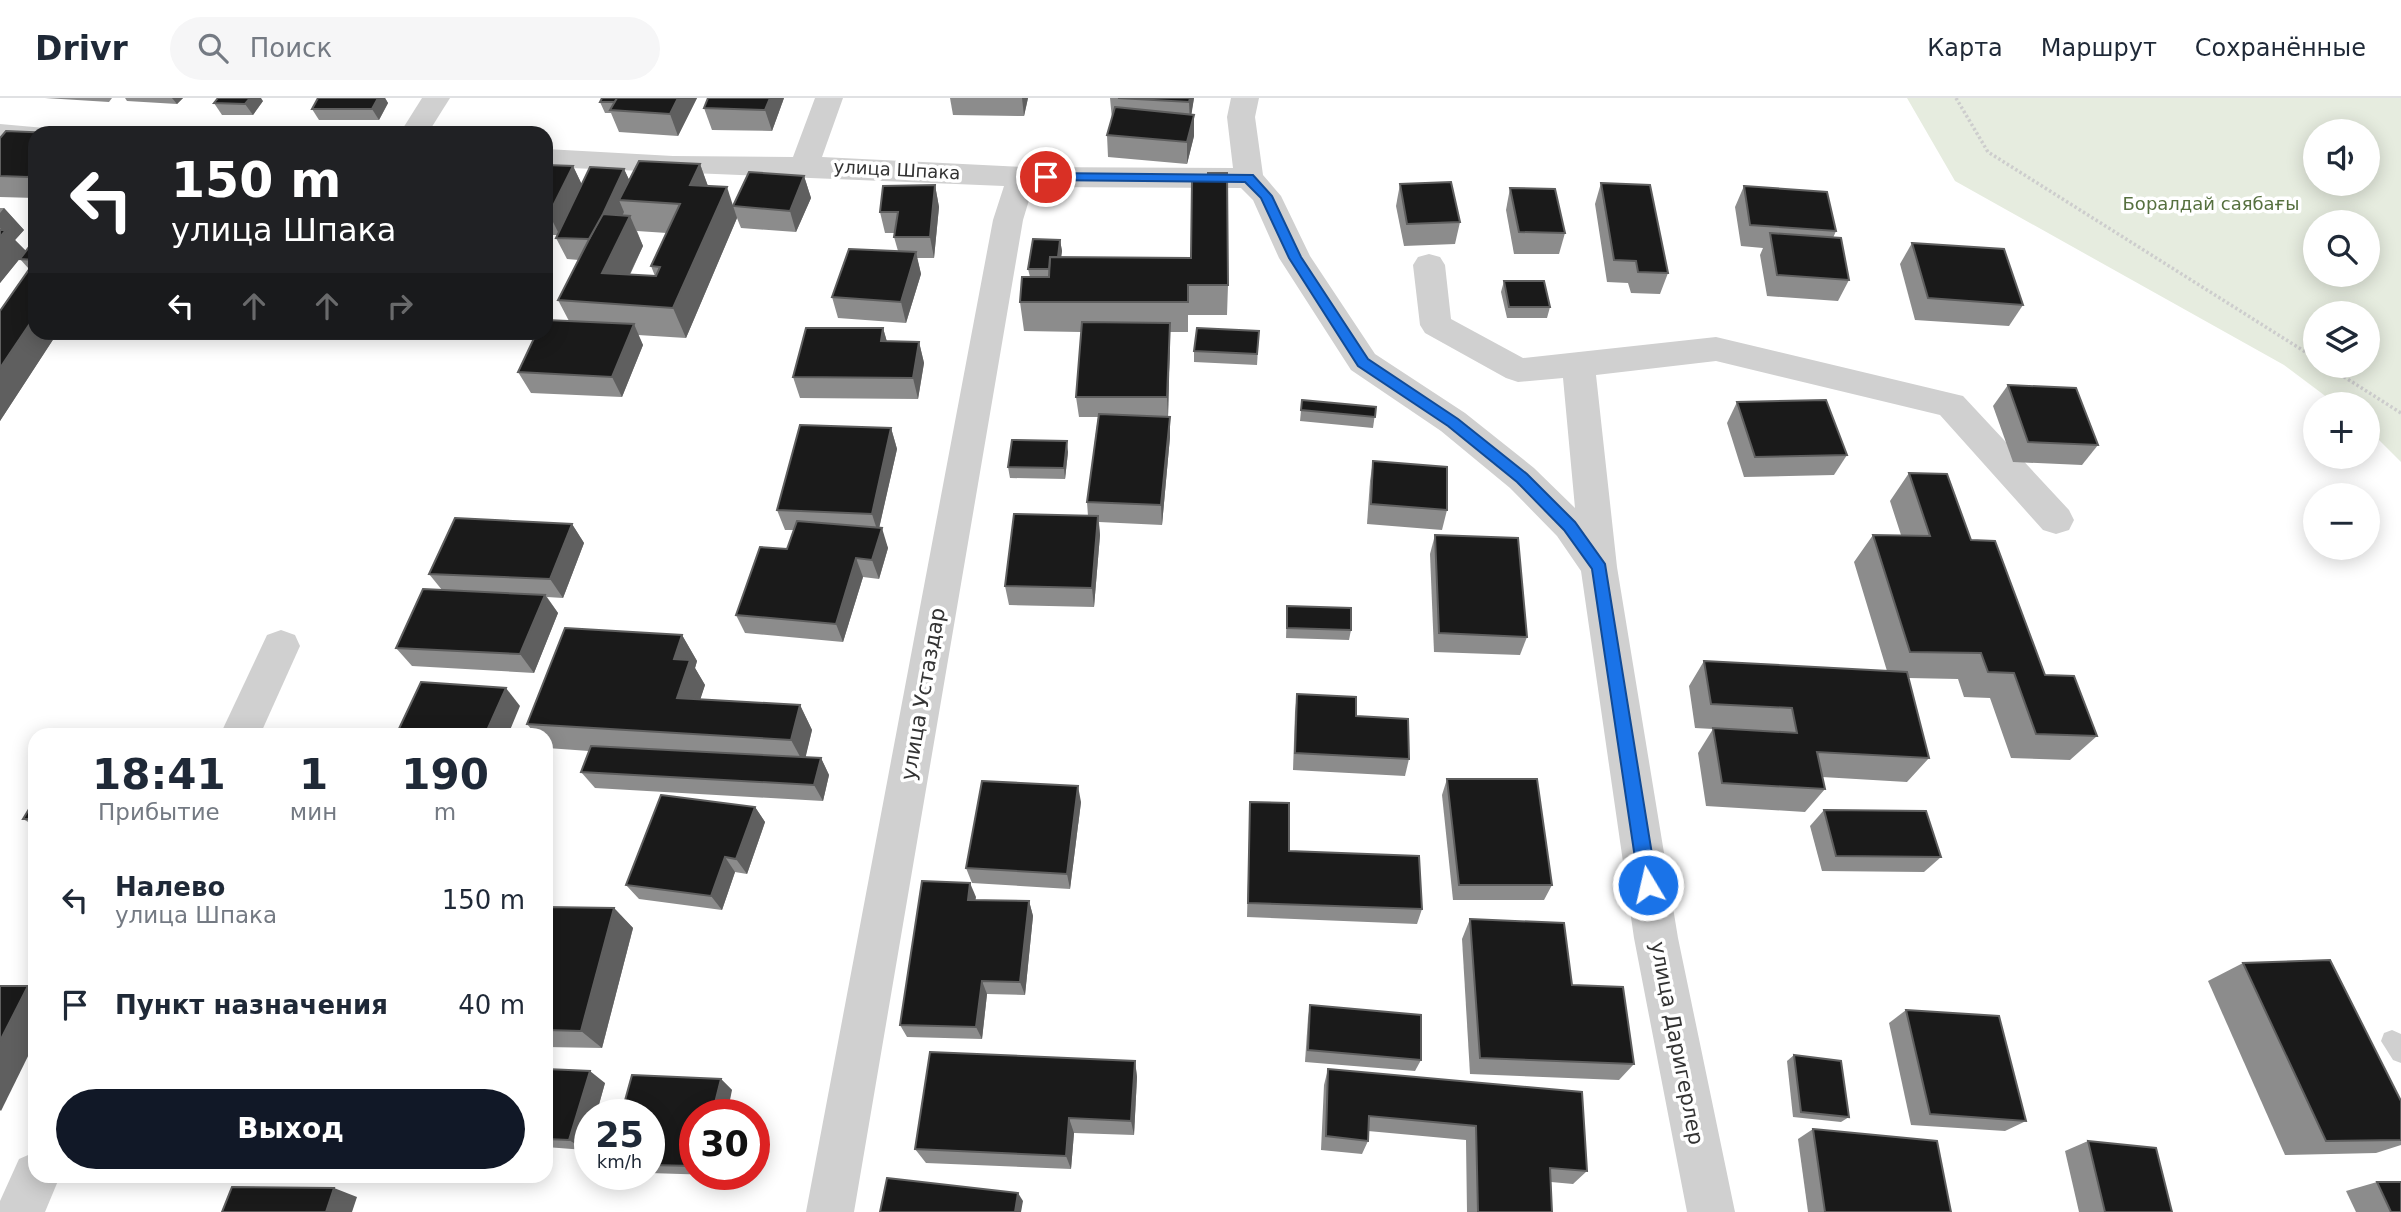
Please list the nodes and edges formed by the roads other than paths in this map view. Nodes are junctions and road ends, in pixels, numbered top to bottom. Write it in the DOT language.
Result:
graph roads {
  1 [pos="436,98"];
  2 [pos="829,98"];
  3 [pos="1245,98"];
  4 [pos="418,126"];
  5 [pos="0,133"];
  6 [pos="28,134"];
  7 [pos="553,158"];
  8 [pos="804,166"];
  9 [pos="1021,177"];
  10 [pos="1249,178"];
  11 [pos="1429,265"];
  12 [pos="1578,365"];
  13 [pos="2056,520"];
  14 [pos="1599,568"];
  15 [pos="281,646"];
  16 [pos="243,728"];
  17 [pos="33,1183"];
  18 [pos="20,1212"];
  19 [pos="830,1212"];
  20 [pos="1712,1212"];
  1 -- 4 [label="street"];
  2 -- 8 [label="street"];
  3 -- 10 [label="street"];
  5 -- 6 [label="street"];
  7 -- 8 [label="street, улица Шпака"];
  8 -- 9 [label="street, улица Шпака"];
  9 -- 10 [label="street, улица Шпака"];
  9 -- 19 [label="street, улица Устаздар"];
  10 -- 14 [label="street, улица Даригерлер"];
  11 -- 12 [label="street"];
  12 -- 13 [label="street"];
  12 -- 14 [label="street"];
  14 -- 20 [label="street, улица Даригерлер"];
  15 -- 16 [label="street"];
  17 -- 18 [label="street"];
}
